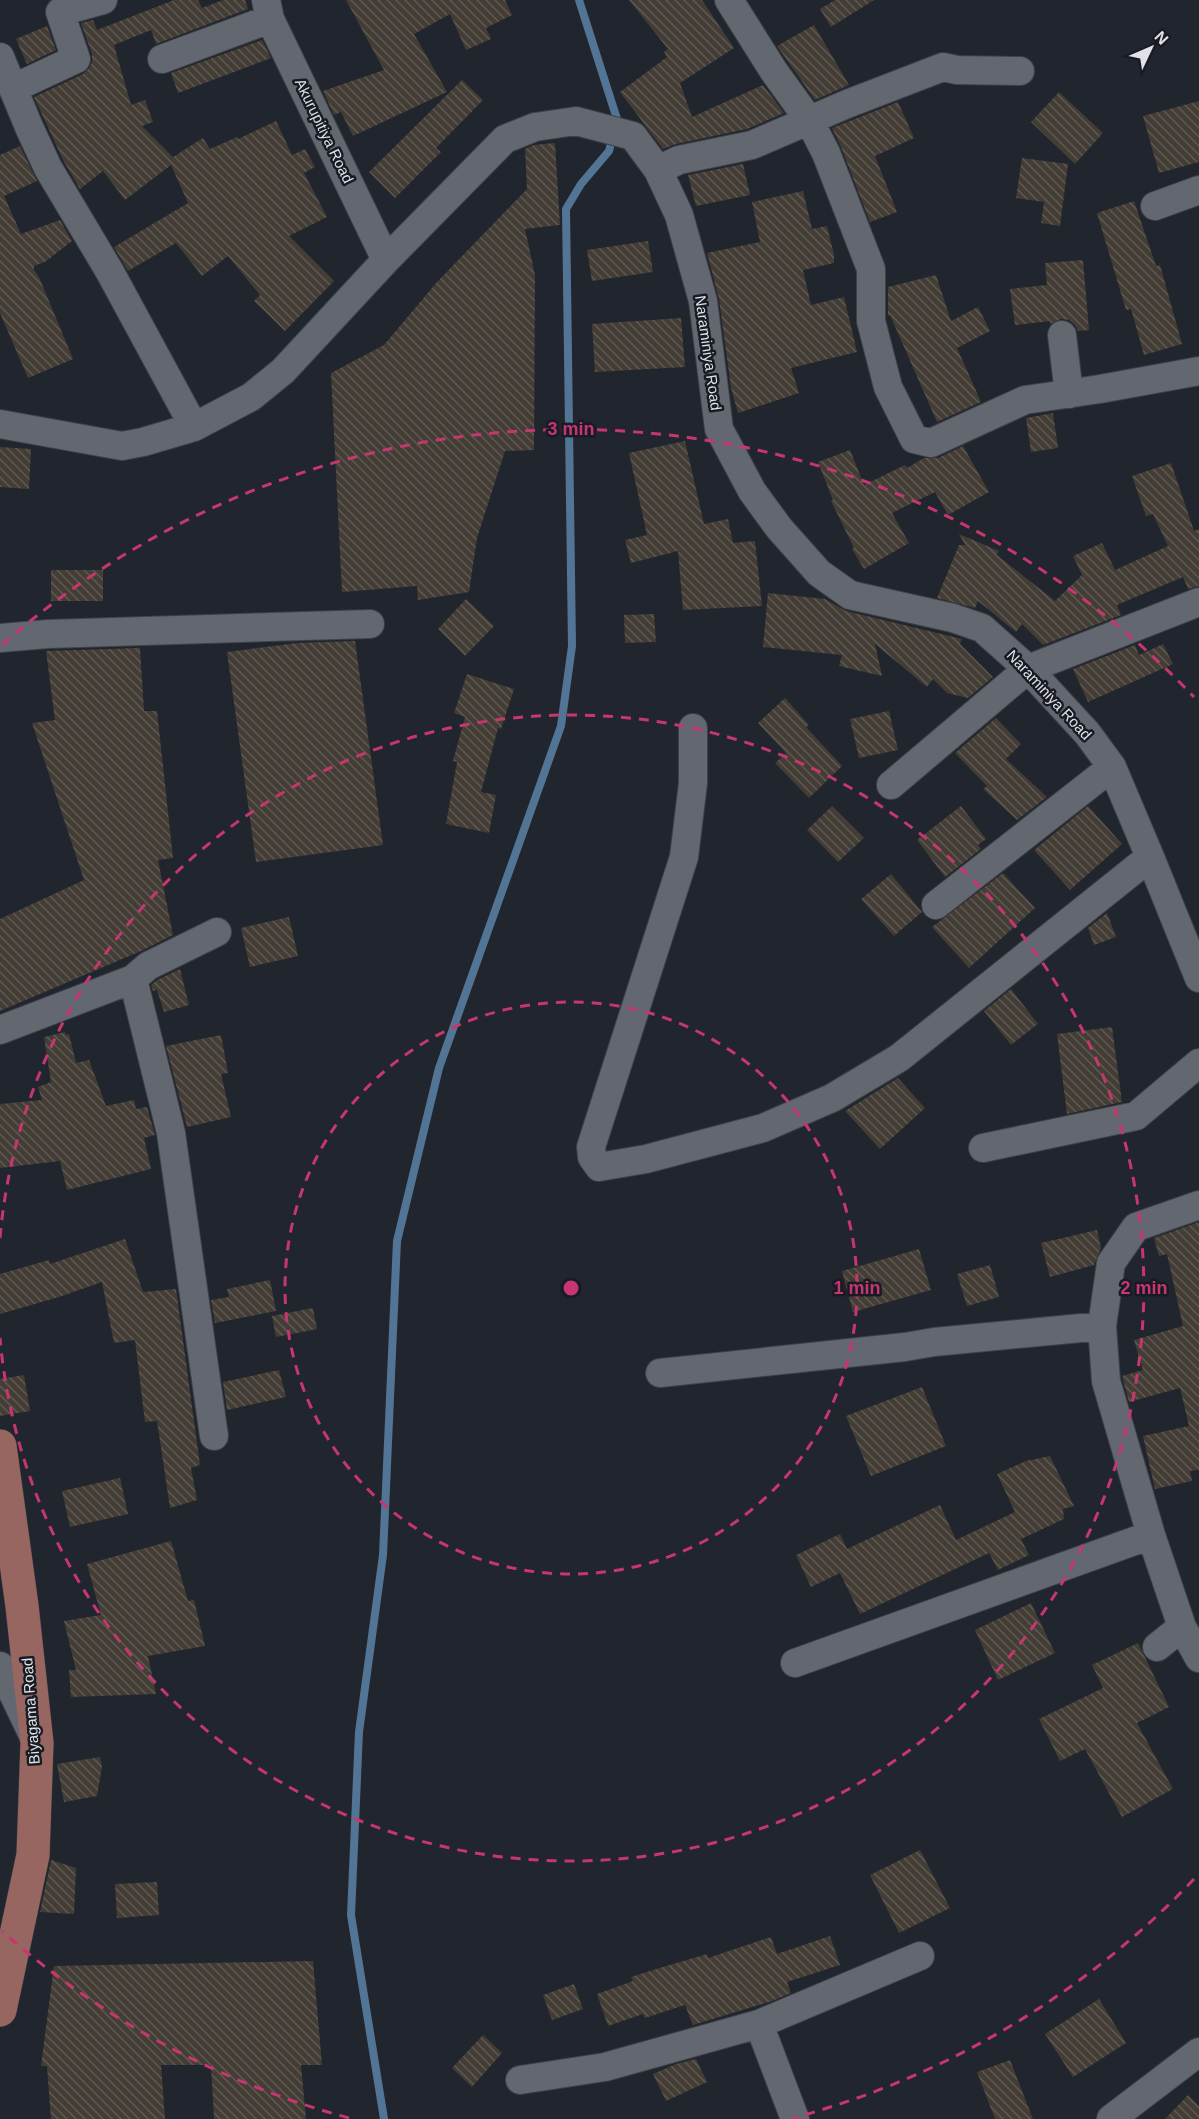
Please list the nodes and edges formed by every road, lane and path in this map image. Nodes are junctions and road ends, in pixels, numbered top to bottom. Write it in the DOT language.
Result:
graph roads {
  1 [pos="103,0"];
  2 [pos="729,0"];
  3 [pos="268,9"];
  4 [pos="0,57"];
  5 [pos="162,59"];
  6 [pos="1020,71"];
  7 [pos="14,88"];
  8 [pos="809,120"];
  9 [pos="658,170"];
  10 [pos="1199,190"];
  11 [pos="1155,206"];
  12 [pos="386,260"];
  13 [pos="1062,335"];
  14 [pos="1199,370"];
  15 [pos="1069,394"];
  16 [pos="0,424"];
  17 [pos="194,427"];
  18 [pos="1199,602"];
  19 [pos="370,624"];
  20 [pos="0,638"];
  21 [pos="1028,669"];
  22 [pos="693,728"];
  23 [pos="1112,768"];
  24 [pos="891,785"];
  25 [pos="1150,857"];
  26 [pos="936,905"];
  27 [pos="217,932"];
  28 [pos="1199,978"];
  29 [pos="133,980"];
  30 [pos="0,1030"];
  31 [pos="1199,1063"];
  32 [pos="983,1148"];
  33 [pos="1199,1204"];
  34 [pos="1102,1326"];
  35 [pos="660,1373"];
  36 [pos="214,1436"];
  37 [pos="0,1446"];
  38 [pos="1150,1535"];
  39 [pos="1182,1627"];
  40 [pos="1157,1647"];
  41 [pos="1199,1658"];
  42 [pos="795,1663"];
  43 [pos="0,1666"];
  44 [pos="37,1743"];
  45 [pos="920,1956"];
  46 [pos="0,2010"];
  47 [pos="759,2024"];
  48 [pos="1199,2052"];
  49 [pos="520,2080"];
  50 [pos="795,2119"];
  51 [pos="1111,2119"];
  1 -- 7 [label="street"];
  2 -- 8 [label="street"];
  3 -- 5 [label="street"];
  3 -- 12 [label="street, Akurupitiya Road"];
  4 -- 7 [label="street"];
  6 -- 8 [label="street"];
  7 -- 17 [label="street"];
  8 -- 9 [label="street"];
  8 -- 15 [label="street"];
  9 -- 12 [label="street, Naraminiya Road"];
  9 -- 21 [label="street, Naraminiya Road"];
  10 -- 11 [label="street"];
  12 -- 17 [label="street, Naraminiya Road"];
  13 -- 15 [label="street"];
  14 -- 15 [label="street"];
  16 -- 17 [label="street, Naraminiya Road"];
  18 -- 21 [label="street"];
  19 -- 20 [label="street"];
  21 -- 23 [label="street, Naraminiya Road"];
  21 -- 24 [label="street"];
  22 -- 25 [label="street"];
  23 -- 25 [label="street, Naraminiya Road"];
  23 -- 26 [label="street"];
  25 -- 28 [label="street, Naraminiya Road"];
  27 -- 29 [label="street"];
  29 -- 30 [label="street"];
  29 -- 36 [label="street"];
  31 -- 32 [label="street"];
  33 -- 34 [label="street"];
  34 -- 35 [label="street"];
  34 -- 38 [label="street"];
  37 -- 44 [label="main road, Biyagama Road"];
  38 -- 39 [label="street"];
  38 -- 42 [label="street"];
  39 -- 40 [label="street"];
  39 -- 41 [label="street"];
  43 -- 44 [label="street"];
  44 -- 46 [label="main road, Biyagama Road"];
  45 -- 47 [label="street"];
  47 -- 49 [label="street"];
  47 -- 50 [label="street"];
  48 -- 51 [label="street"];
}
